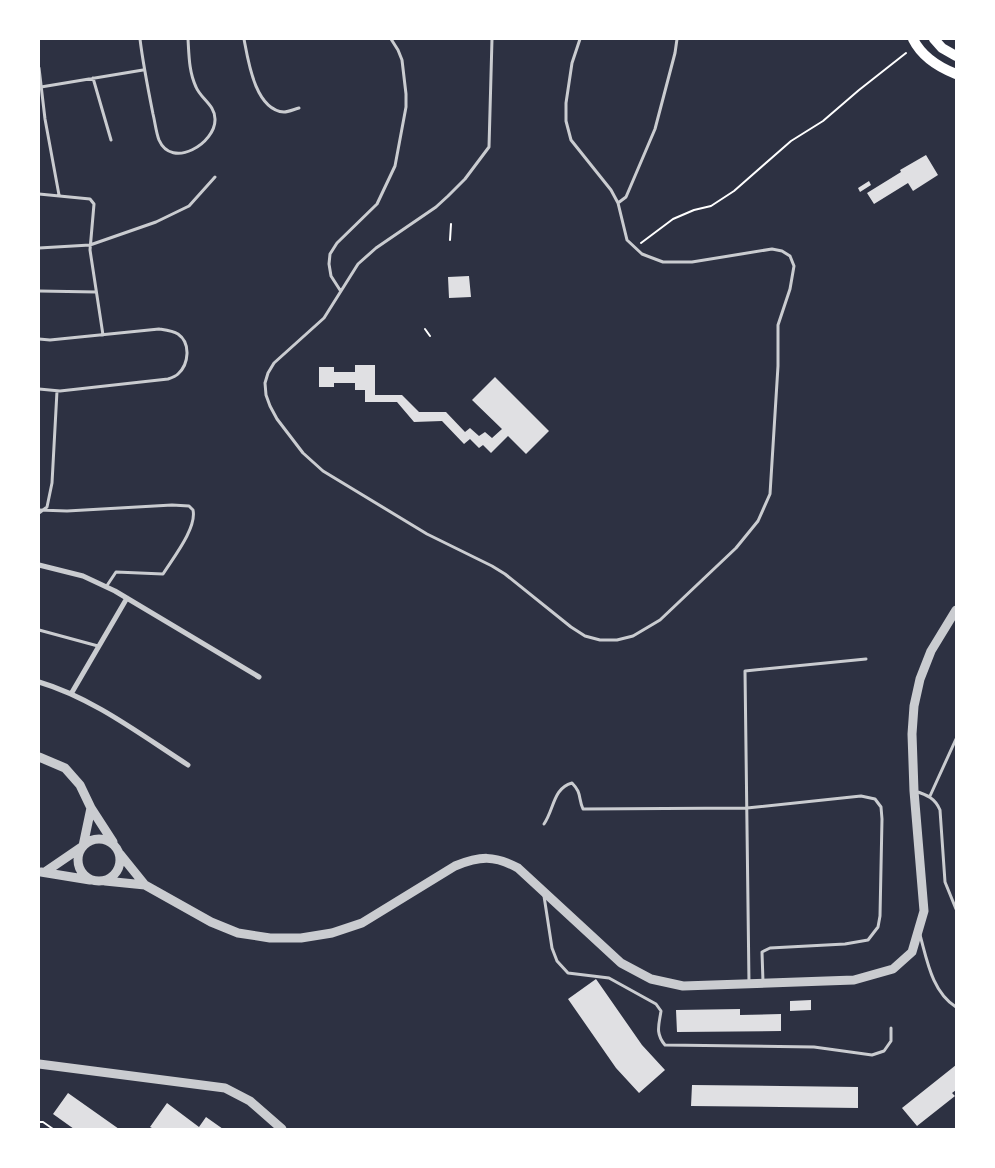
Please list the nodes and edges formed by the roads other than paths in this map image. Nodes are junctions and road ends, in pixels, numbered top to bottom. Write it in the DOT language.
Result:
graph roads {
  1 [pos="140,39"];
  2 [pos="188,39"];
  3 [pos="244,39"];
  4 [pos="391,39"];
  5 [pos="492,39"];
  6 [pos="580,39"];
  7 [pos="677,39"];
  8 [pos="913,39"];
  9 [pos="934,39"];
  10 [pos="956,56"];
  11 [pos="39,68"];
  12 [pos="144,70"];
  13 [pos="956,74"];
  14 [pos="93,78"];
  15 [pos="41,87"];
  16 [pos="299,108"];
  17 [pos="111,140"];
  18 [pos="215,177"];
  19 [pos="39,194"];
  20 [pos="58,195"];
  21 [pos="618,203"];
  22 [pos="90,245"];
  23 [pos="39,248"];
  24 [pos="39,291"];
  25 [pos="340,291"];
  26 [pos="96,292"];
  27 [pos="103,335"];
  28 [pos="39,339"];
  29 [pos="39,389"];
  30 [pos="57,391"];
  31 [pos="40,511"];
  32 [pos="39,565"];
  33 [pos="106,587"];
  34 [pos="127,598"];
  35 [pos="956,610"];
  36 [pos="39,630"];
  37 [pos="99,646"];
  38 [pos="866,659"];
  39 [pos="258,677"];
  40 [pos="39,682"];
  41 [pos="71,694"];
  42 [pos="956,739"];
  43 [pos="39,757"];
  44 [pos="188,765"];
  45 [pos="914,791"];
  46 [pos="930,796"];
  47 [pos="91,808"];
  48 [pos="747,808"];
  49 [pos="544,824"];
  50 [pos="83,846"];
  51 [pos="117,849"];
  52 [pos="42,872"];
  53 [pos="91,880"];
  54 [pos="105,881"];
  55 [pos="145,885"];
  56 [pos="544,893"];
  57 [pos="956,909"];
  58 [pos="918,930"];
  59 [pos="750,983"];
  60 [pos="763,983"];
  61 [pos="956,1007"];
  62 [pos="891,1028"];
  63 [pos="39,1064"];
  64 [pos="282,1129"];
  1 -- 12 [label="lane"];
  2 -- 12 [label="lane"];
  3 -- 16 [label="lane"];
  4 -- 25 [label="lane"];
  5 -- 25 [label="lane"];
  6 -- 21 [label="lane"];
  7 -- 21 [label="lane"];
  8 -- 13 [label="main road"];
  9 -- 10 [label="main road"];
  11 -- 15 [label="lane"];
  12 -- 14 [label="lane"];
  14 -- 15 [label="lane"];
  14 -- 17 [label="lane"];
  15 -- 20 [label="lane"];
  18 -- 22 [label="lane"];
  19 -- 20 [label="lane"];
  20 -- 22 [label="lane"];
  21 -- 25 [label="lane"];
  22 -- 23 [label="lane"];
  22 -- 26 [label="lane"];
  24 -- 26 [label="lane"];
  26 -- 27 [label="lane"];
  27 -- 28 [label="lane"];
  27 -- 30 [label="lane"];
  29 -- 30 [label="lane"];
  30 -- 31 [label="lane"];
  31 -- 33 [label="lane"];
  32 -- 33 [label="street"];
  33 -- 34 [label="street"];
  34 -- 37 [label="street"];
  34 -- 39 [label="street"];
  35 -- 45 [label="street"];
  36 -- 37 [label="lane"];
  37 -- 41 [label="street"];
  38 -- 48 [label="lane"];
  40 -- 41 [label="street"];
  41 -- 44 [label="street"];
  42 -- 46 [label="lane"];
  43 -- 47 [label="street"];
  45 -- 46 [label="lane"];
  45 -- 58 [label="street"];
  46 -- 57 [label="lane"];
  47 -- 50 [label="street"];
  47 -- 51 [label="street"];
  48 -- 49 [label="lane"];
  48 -- 59 [label="lane"];
  48 -- 60 [label="lane"];
  50 -- 51 [label="street"];
  50 -- 52 [label="street"];
  50 -- 53 [label="street"];
  51 -- 54 [label="street"];
  51 -- 55 [label="street"];
  52 -- 53 [label="street"];
  53 -- 54 [label="street"];
  54 -- 55 [label="street"];
  55 -- 56 [label="street"];
  56 -- 59 [label="street"];
  56 -- 62 [label="lane"];
  58 -- 60 [label="street"];
  58 -- 61 [label="lane"];
  59 -- 60 [label="street"];
  63 -- 64 [label="street"];
}
